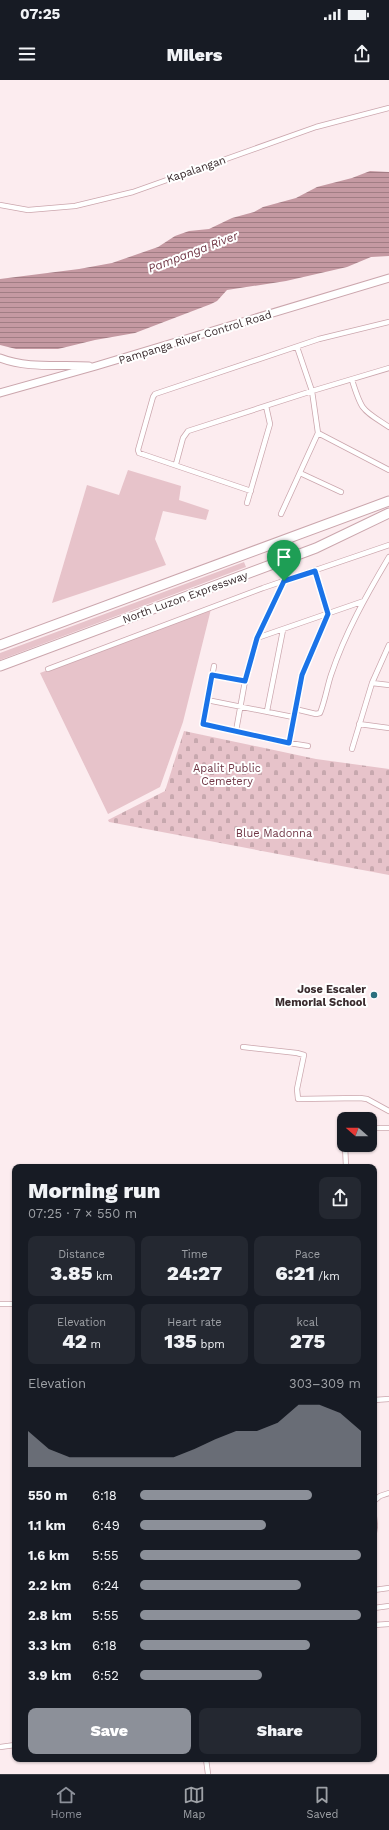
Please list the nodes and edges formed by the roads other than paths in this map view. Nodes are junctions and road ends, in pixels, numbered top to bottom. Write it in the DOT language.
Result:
graph roads {
  1 [pos="389,108"];
  2 [pos="0,206"];
  3 [pos="388,281"];
  4 [pos="389,322"];
  5 [pos="296,347"];
  6 [pos="0,358"];
  7 [pos="96,366"];
  8 [pos="389,368"];
  9 [pos="352,380"];
  10 [pos="312,391"];
  11 [pos="0,393"];
  12 [pos="266,406"];
  13 [pos="389,427"];
  14 [pos="318,433"];
  15 [pos="176,464"];
  16 [pos="389,470"];
  17 [pos="300,473"];
  18 [pos="251,491"];
  19 [pos="341,492"];
  20 [pos="389,501"];
  21 [pos="247,503"];
  22 [pos="389,513"];
  23 [pos="281,514"];
  24 [pos="389,545"];
  25 [pos="389,556"];
  26 [pos="315,571"];
  27 [pos="284,581"];
  28 [pos="364,601"];
  29 [pos="328,614"];
  30 [pos="283,630"];
  31 [pos="257,638"];
  32 [pos="0,645"];
  33 [pos="389,645"];
  34 [pos="0,666"];
  35 [pos="214,666"];
  36 [pos="48,669"];
  37 [pos="212,675"];
  38 [pos="245,681"];
  39 [pos="372,683"];
  40 [pos="389,685"];
  41 [pos="207,700"];
  42 [pos="241,706"];
  43 [pos="295,709"];
  44 [pos="267,711"];
  45 [pos="293,717"];
  46 [pos="359,724"];
  47 [pos="389,728"];
  48 [pos="236,731"];
  49 [pos="289,743"];
  50 [pos="308,746"];
  51 [pos="352,749"];
  52 [pos="243,1047"];
  53 [pos="389,1111"];
  54 [pos="377,1128"];
  55 [pos="389,1128"];
  56 [pos="345,1152"];
  57 [pos="346,1164"];
  58 [pos="0,1304"];
  59 [pos="12,1304"];
  60 [pos="389,1399"];
  61 [pos="377,1400"];
  62 [pos="389,1493"];
  63 [pos="377,1498"];
  64 [pos="389,1588"];
  65 [pos="377,1590"];
  66 [pos="389,1606"];
  67 [pos="377,1608"];
  68 [pos="389,1624"];
  69 [pos="377,1625"];
  70 [pos="12,1745"];
  71 [pos="0,1747"];
  72 [pos="206,1762"];
  73 [pos="208,1774"];
  1 -- 2 [label="street, Kapalangan"];
  3 -- 7 [label="main road, Pampanga River Control Road"];
  4 -- 5 [label="street"];
  5 -- 10 [label="street"];
  5 -- 15 [label="street"];
  6 -- 7 [label="main road"];
  7 -- 11 [label="main road, Pampanga River Control Road"];
  8 -- 9 [label="street"];
  9 -- 10 [label="street"];
  9 -- 13 [label="street"];
  10 -- 12 [label="street"];
  10 -- 14 [label="street"];
  12 -- 15 [label="street"];
  12 -- 18 [label="street"];
  14 -- 16 [label="street"];
  14 -- 17 [label="street"];
  15 -- 18 [label="street"];
  17 -- 19 [label="street"];
  17 -- 23 [label="street"];
  18 -- 21 [label="street"];
  20 -- 32 [label="highway, North Luzon Expressway"];
  22 -- 34 [label="highway, North Luzon Expressway"];
  24 -- 26 [label="street"];
  25 -- 28 [label="street"];
  26 -- 27 [label="street"];
  26 -- 29 [label="street"];
  27 -- 31 [label="street"];
  27 -- 36 [label="street"];
  28 -- 29 [label="street"];
  28 -- 43 [label="street"];
  29 -- 30 [label="street"];
  29 -- 43 [label="street"];
  30 -- 31 [label="street"];
  30 -- 44 [label="street"];
  31 -- 38 [label="street"];
  33 -- 39 [label="street"];
  35 -- 37 [label="street"];
  37 -- 38 [label="street"];
  37 -- 41 [label="street"];
  38 -- 42 [label="street"];
  39 -- 40 [label="street"];
  39 -- 46 [label="street"];
  41 -- 42 [label="street"];
  41 -- 48 [label="street"];
  42 -- 44 [label="street"];
  42 -- 48 [label="street"];
  43 -- 45 [label="street"];
  44 -- 45 [label="street"];
  45 -- 49 [label="street"];
  46 -- 47 [label="street"];
  46 -- 51 [label="street"];
  48 -- 49 [label="street"];
  49 -- 50 [label="street"];
  52 -- 53 [label="street"];
  54 -- 55 [label="street"];
  56 -- 57 [label="street"];
  58 -- 59 [label="street"];
  60 -- 61 [label="street"];
  62 -- 63 [label="street"];
  64 -- 65 [label="street"];
  66 -- 67 [label="street"];
  68 -- 69 [label="street"];
  70 -- 71 [label="street"];
  72 -- 73 [label="street"];
}
